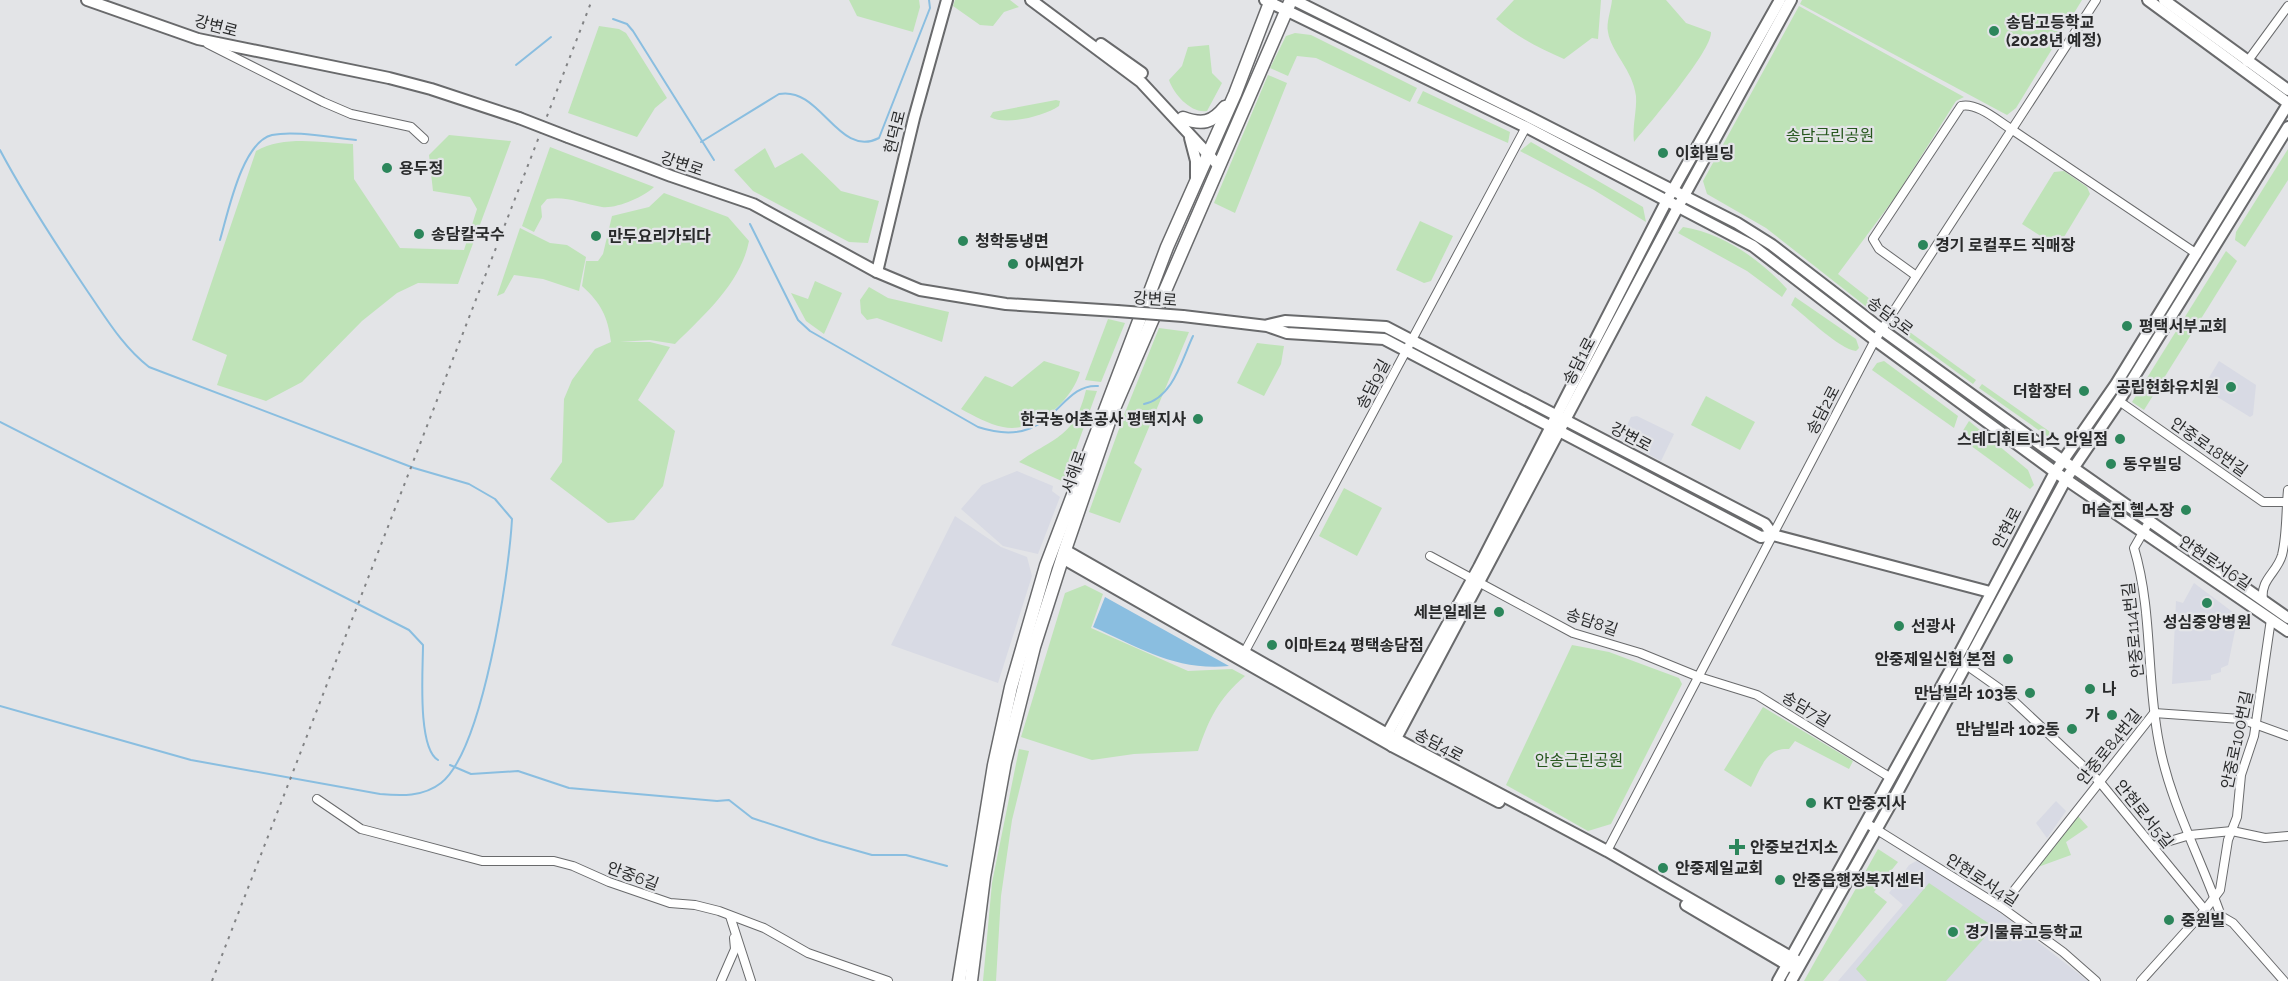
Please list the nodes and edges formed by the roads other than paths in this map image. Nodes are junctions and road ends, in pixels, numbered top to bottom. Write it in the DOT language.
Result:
graph roads {
  1 [pos="87,0"];
  2 [pos="947,0"];
  3 [pos="1031,0"];
  4 [pos="1037,0"];
  5 [pos="1293,0"];
  6 [pos="1780,0"];
  7 [pos="1791,0"];
  8 [pos="2096,0"];
  9 [pos="2148,0"];
  10 [pos="2164,0"];
  11 [pos="1268,1"];
  12 [pos="2288,6"];
  13 [pos="1286,12"];
  14 [pos="198,39"];
  15 [pos="2247,62"];
  16 [pos="2288,90"];
  17 [pos="1235,94"];
  18 [pos="2288,103"];
  19 [pos="1184,122"];
  20 [pos="1526,127"];
  21 [pos="2288,127"];
  22 [pos="2012,129"];
  23 [pos="424,139"];
  24 [pos="1209,152"];
  25 [pos="1220,162"];
  26 [pos="1195,183"];
  27 [pos="1673,192"];
  28 [pos="1684,197"];
  29 [pos="1666,202"];
  30 [pos="1678,207"];
  31 [pos="2197,254"];
  32 [pos="877,272"];
  33 [pos="1915,275"];
  34 [pos="1267,326"];
  35 [pos="1881,329"];
  36 [pos="1412,339"];
  37 [pos="1875,340"];
  38 [pos="1407,350"];
  39 [pos="2119,401"];
  40 [pos="1561,417"];
  41 [pos="1555,429"];
  42 [pos="2063,461"];
  43 [pos="2073,468"];
  44 [pos="2055,472"];
  45 [pos="2066,478"];
  46 [pos="2288,490"];
  47 [pos="2287,502"];
  48 [pos="2146,527"];
  49 [pos="1773,535"];
  50 [pos="1064,554"];
  51 [pos="1430,556"];
  52 [pos="1476,581"];
  53 [pos="1990,592"];
  54 [pos="2263,600"];
  55 [pos="2288,618"];
  56 [pos="2271,619"];
  57 [pos="2288,632"];
  58 [pos="1242,657"];
  59 [pos="1961,662"];
  60 [pos="1699,677"];
  61 [pos="2154,713"];
  62 [pos="2256,724"];
  63 [pos="2288,736"];
  64 [pos="1390,740"];
  65 [pos="1891,778"];
  66 [pos="2099,781"];
  67 [pos="317,799"];
  68 [pos="1866,823"];
  69 [pos="1877,829"];
  70 [pos="2232,831"];
  71 [pos="2190,835"];
  72 [pos="2288,836"];
  73 [pos="2153,846"];
  74 [pos="1607,851"];
  75 [pos="1617,863"];
  76 [pos="2215,899"];
  77 [pos="2001,907"];
  78 [pos="2205,910"];
  79 [pos="730,916"];
  80 [pos="1789,961"];
  81 [pos="1799,966"];
  82 [pos="964,980"];
  83 [pos="721,981"];
  84 [pos="751,981"];
  85 [pos="888,981"];
  86 [pos="1778,981"];
  87 [pos="1791,981"];
  88 [pos="2096,981"];
  89 [pos="2141,981"];
  90 [pos="2284,981"];
  1 -- 14 [label="main road, 강변로"];
  2 -- 32 [label="main road, 현덕로"];
  3 -- 19 [label="main road"];
  4 -- 19 [label="main road"];
  5 -- 13 [label="main road, 서해로"];
  5 -- 27 [label="main road, 송담3로"];
  6 -- 27 [label="main road, 송담1로"];
  7 -- 28 [label="main road, 송담1로"];
  8 -- 22 [label="street, 송담2로"];
  9 -- 18 [label="main road"];
  10 -- 15 [label="main road"];
  11 -- 13 [label="main road, 송담3로"];
  11 -- 17 [label="main road, 서해로"];
  12 -- 15 [label="street"];
  13 -- 20 [label="main road, 송담3로"];
  13 -- 25 [label="main road, 서해로"];
  14 -- 23 [label="street"];
  14 -- 32 [label="main road, 강변로, bridge"];
  15 -- 16 [label="main road"];
  17 -- 19 [label="main road"];
  17 -- 24 [label="main road, 서해로"];
  18 -- 31 [label="main road, 안현로"];
  19 -- 24 [label="main road"];
  19 -- 26 [label="main road"];
  20 -- 29 [label="main road, 송담3로"];
  20 -- 36 [label="street, 송담9길"];
  21 -- 39 [label="main road, 안현로"];
  22 -- 31 [label="street"];
  22 -- 33 [label="street, 송담2로"];
  22 -- 33 [label="street"];
  24 -- 25 [label="main road"];
  24 -- 26 [label="main road, 서해로"];
  25 -- 50 [label="main road, 서해로"];
  26 -- 82 [label="main road, 서해로"];
  27 -- 28 [label="main road, 송담3로"];
  27 -- 29 [label="main road, 송담1로"];
  28 -- 29 [label="main road"];
  28 -- 30 [label="main road, 송담1로"];
  28 -- 35 [label="main road, 송담3로"];
  29 -- 30 [label="main road, 송담3로"];
  29 -- 40 [label="main road, 송담1로"];
  30 -- 37 [label="main road, 송담3로"];
  30 -- 40 [label="main road, 송담1로"];
  31 -- 42 [label="main road, 안현로"];
  32 -- 34 [label="main road, 강변로, bridge"];
  33 -- 35 [label="street, 송담2로"];
  34 -- 36 [label="main road, 강변로"];
  34 -- 38 [label="main road, 강변로"];
  35 -- 37 [label="street, 송담2로"];
  35 -- 42 [label="main road, 송담3로"];
  36 -- 38 [label="street, 송담9길"];
  36 -- 40 [label="main road, 강변로"];
  37 -- 44 [label="main road, 송담3로"];
  37 -- 49 [label="street, 송담2로"];
  38 -- 41 [label="main road, 강변로"];
  38 -- 58 [label="street, 송담9길"];
  39 -- 43 [label="main road, 안현로"];
  39 -- 47 [label="street, 안중로18번길"];
  40 -- 41 [label="main road, 송담1로"];
  40 -- 49 [label="main road, 강변로"];
  41 -- 49 [label="main road, 강변로"];
  41 -- 52 [label="main road, 송담1로"];
  42 -- 43 [label="main road, 송담3로"];
  42 -- 44 [label="main road, 안현로"];
  43 -- 44 [label="main road"];
  43 -- 45 [label="main road, 안현로"];
  43 -- 48 [label="main road, 송담3로"];
  44 -- 45 [label="main road, 송담3로"];
  44 -- 53 [label="main road, 안현로"];
  45 -- 48 [label="main road, 안현로서6길"];
  45 -- 59 [label="main road, 안현로"];
  46 -- 47 [label="street"];
  47 -- 54 [label="street"];
  48 -- 54 [label="main road"];
  48 -- 56 [label="main road, 안현로서6길"];
  48 -- 61 [label="street, 안중로114번길"];
  49 -- 53 [label="main road, 강변로"];
  49 -- 60 [label="street, 송담2로"];
  50 -- 58 [label="main road, 송담4로"];
  50 -- 82 [label="main road, 서해로"];
  51 -- 52 [label="street"];
  52 -- 60 [label="street, 송담8길"];
  52 -- 64 [label="main road, 송담1로"];
  53 -- 59 [label="main road, 안현로"];
  54 -- 55 [label="main road"];
  56 -- 57 [label="main road, 안현로서6길"];
  56 -- 62 [label="street, 안중로100번길"];
  58 -- 64 [label="main road, 송담4로"];
  59 -- 65 [label="main road, 안현로"];
  59 -- 66 [label="street, 안현로서5길"];
  59 -- 69 [label="main road, 안현로"];
  60 -- 65 [label="street, 송담7길"];
  60 -- 74 [label="street, 송담2로"];
  61 -- 62 [label="street, 안중로84번길"];
  61 -- 66 [label="street, 안중로84번길"];
  61 -- 71 [label="street, 안중로114번길"];
  62 -- 63 [label="street, 안중로84번길"];
  62 -- 70 [label="street, 안중로100번길"];
  64 -- 74 [label="main road, 송담4로"];
  64 -- 75 [label="main road, 송담4로"];
  65 -- 68 [label="main road, 안현로"];
  66 -- 73 [label="street, 안현로서5길"];
  66 -- 77 [label="street, 안중로84번길"];
  67 -- 79 [label="street, 안중6길"];
  68 -- 69 [label="street, 안현로서4길"];
  68 -- 80 [label="main road, 안현로"];
  69 -- 77 [label="street, 안현로서4길"];
  69 -- 81 [label="main road, 안현로"];
  70 -- 71 [label="street"];
  70 -- 72 [label="street"];
  70 -- 76 [label="street, 안중로100번길"];
  71 -- 73 [label="street"];
  71 -- 76 [label="street, 안중로114번길"];
  73 -- 78 [label="street, 안현로서5길"];
  74 -- 75 [label="main road"];
  74 -- 80 [label="main road, 송담4로"];
  75 -- 80 [label="main road, 송담4로"];
  76 -- 78 [label="street"];
  76 -- 90 [label="street, 안중로114번길"];
  77 -- 88 [label="street, 안현로서4길"];
  78 -- 89 [label="street"];
  79 -- 83 [label="street"];
  79 -- 84 [label="street"];
  79 -- 85 [label="street, 안중6길"];
  80 -- 81 [label="main road, 송담4로"];
  80 -- 86 [label="main road, 안현로"];
  81 -- 87 [label="main road, 안현로"];
}
